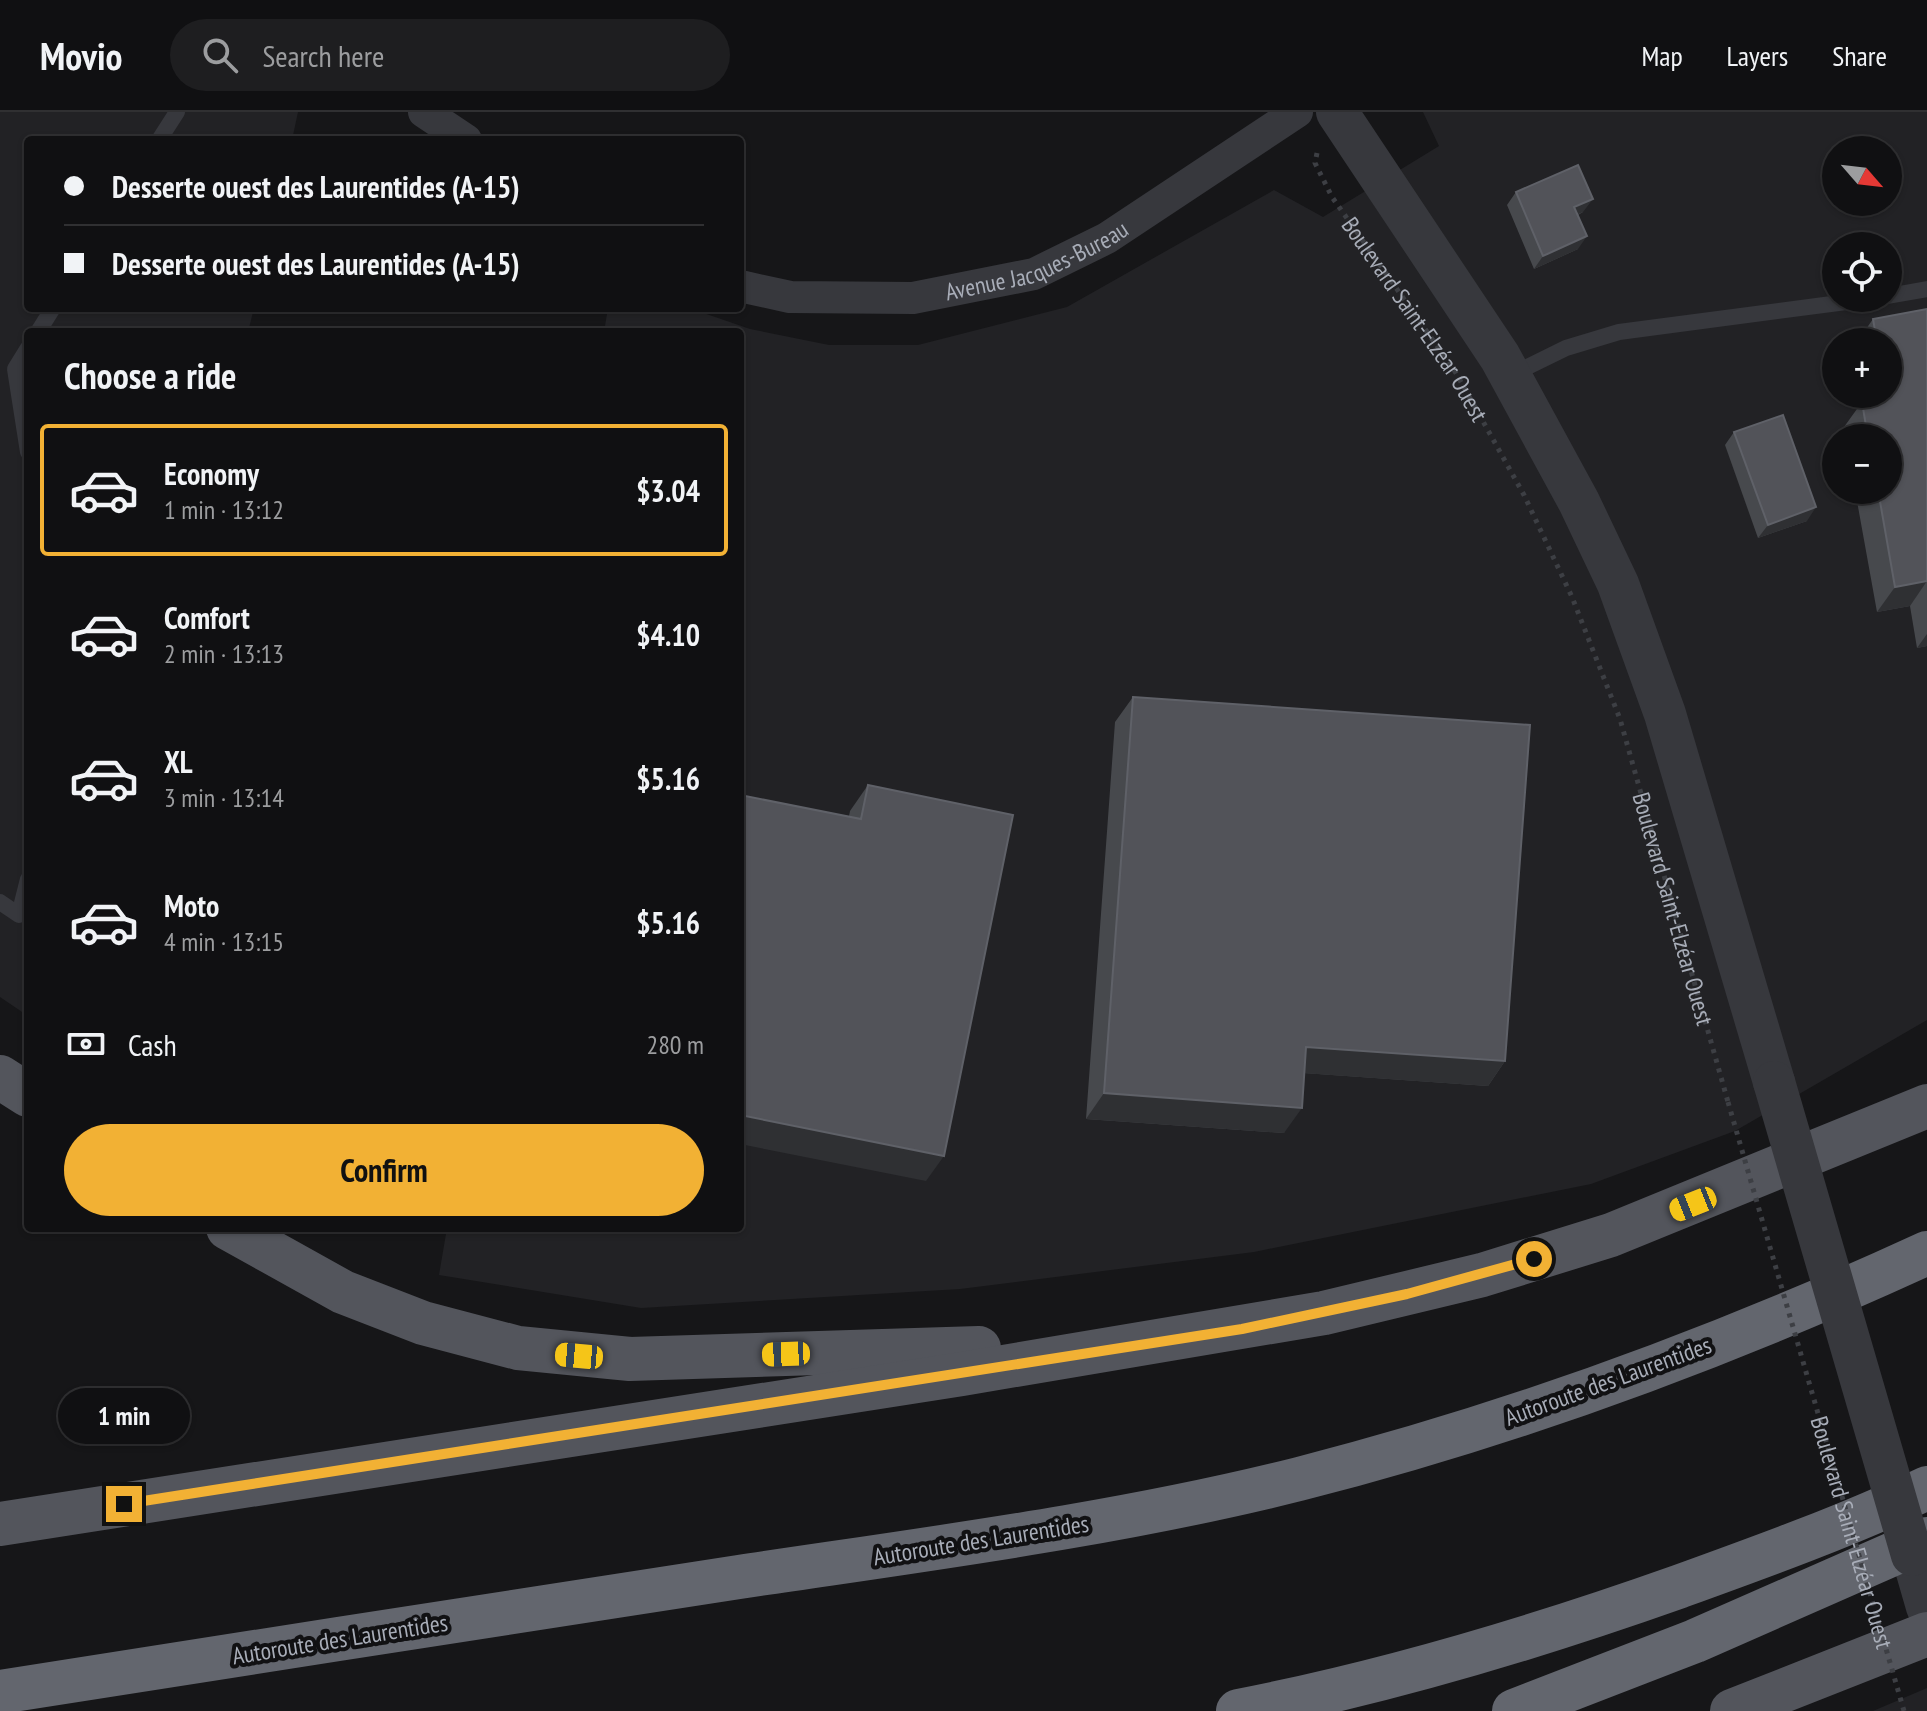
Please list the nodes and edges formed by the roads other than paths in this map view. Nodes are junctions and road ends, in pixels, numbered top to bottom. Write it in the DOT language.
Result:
graph roads {
  1 [pos="177,112"];
  2 [pos="424,112"];
  3 [pos="1297,112"];
  4 [pos="1337,112"];
  5 [pos="162,136"];
  6 [pos="460,136"];
  7 [pos="744,287"];
  8 [pos="1927,289"];
  9 [pos="1902,293"];
  10 [pos="1822,305"];
  11 [pos="24,354"];
  12 [pos="1511,375"];
  13 [pos="24,426"];
  14 [pos="24,895"];
  15 [pos="0,902"];
  16 [pos="0,1077"];
  17 [pos="24,1092"];
  18 [pos="1927,1106"];
  19 [pos="235,1232"];
  20 [pos="1927,1253"];
  21 [pos="1161,1342"];
  22 [pos="1927,1488"];
  23 [pos="0,1524"];
  24 [pos="1927,1539"];
  25 [pos="1927,1607"];
  26 [pos="1927,1634"];
  27 [pos="0,1692"];
  28 [pos="1238,1711"];
  29 [pos="1514,1711"];
  30 [pos="1732,1711"];
  1 -- 5 [label="lane"];
  2 -- 6 [label="street"];
  3 -- 7 [label="street, Avenue Jacques-Bureau"];
  4 -- 12 [label="street, Boulevard Saint-Elzéar Ouest"];
  8 -- 9 [label="lane"];
  10 -- 12 [label="lane"];
  11 -- 13 [label="lane"];
  12 -- 25 [label="street, Boulevard Saint-Elzéar Ouest, bridge"];
  14 -- 15 [label="lane"];
  16 -- 17 [label="main road"];
  18 -- 21 [label="main road"];
  19 -- 21 [label="main road"];
  20 -- 27 [label="highway, Autoroute des Laurentides"];
  21 -- 23 [label="main road"];
  22 -- 28 [label="highway"];
  24 -- 29 [label="highway"];
  26 -- 30 [label="main road"];
}
